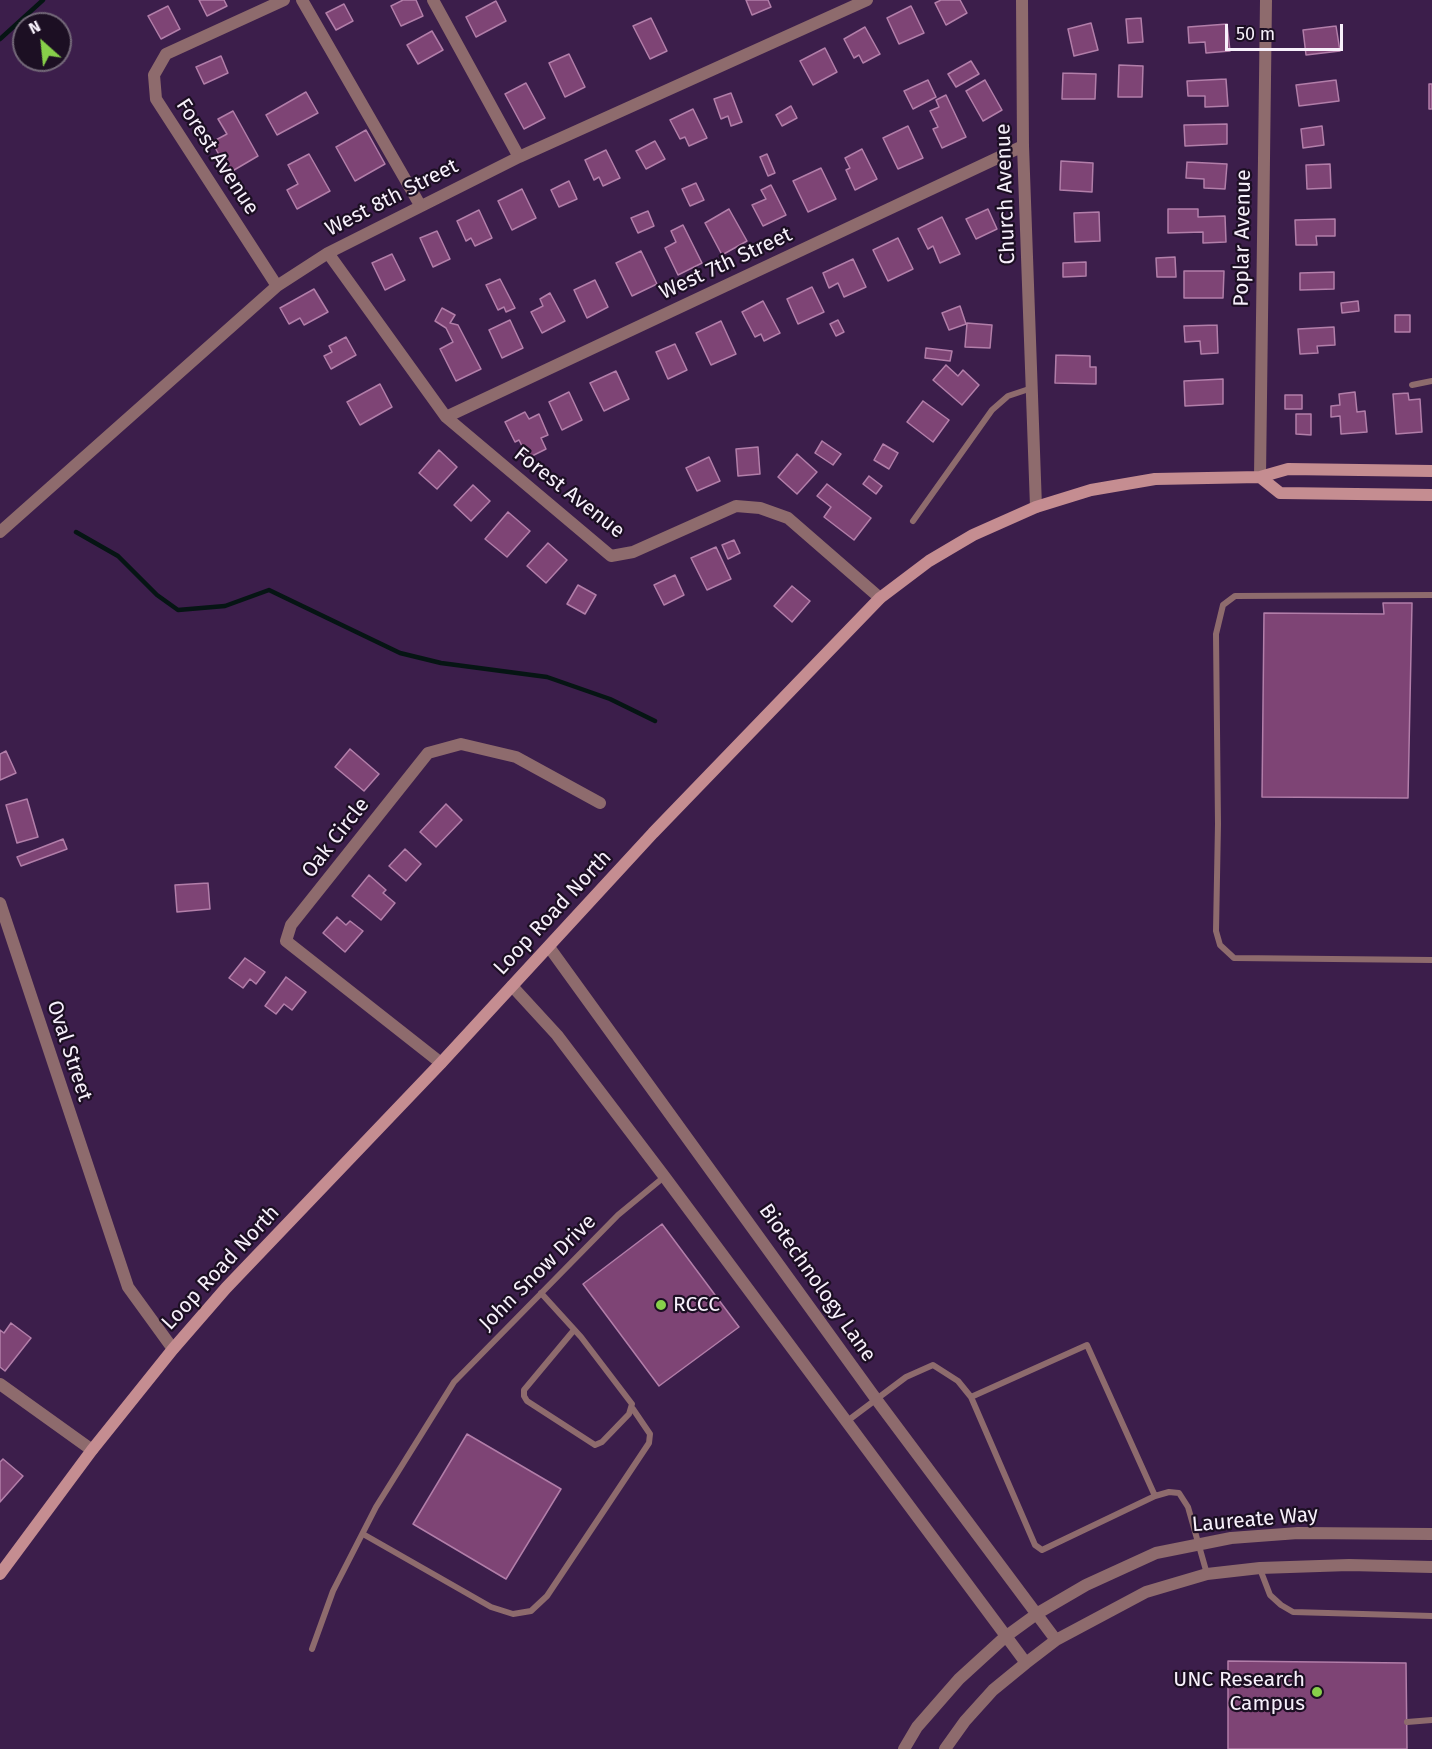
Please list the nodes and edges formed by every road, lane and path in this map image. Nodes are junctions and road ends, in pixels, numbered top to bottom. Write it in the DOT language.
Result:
graph roads {
  1 [pos="284,0"];
  2 [pos="302,0"];
  3 [pos="433,0"];
  4 [pos="867,0"];
  5 [pos="1022,0"];
  6 [pos="1266,0"];
  7 [pos="1023,146"];
  8 [pos="519,157"];
  9 [pos="420,206"];
  10 [pos="328,253"];
  11 [pos="277,286"];
  12 [pos="1432,381"];
  13 [pos="1412,385"];
  14 [pos="1032,387"];
  15 [pos="446,417"];
  16 [pos="1432,471"];
  17 [pos="1260,477"];
  18 [pos="1432,495"];
  19 [pos="1036,507"];
  20 [pos="913,521"];
  21 [pos="0,532"];
  22 [pos="1432,595"];
  23 [pos="880,598"];
  24 [pos="600,803"];
  25 [pos="0,903"];
  26 [pos="549,946"];
  27 [pos="1432,960"];
  28 [pos="512,986"];
  29 [pos="441,1064"];
  30 [pos="664,1176"];
  31 [pos="541,1293"];
  32 [pos="574,1330"];
  33 [pos="173,1349"];
  34 [pos="0,1384"];
  35 [pos="971,1397"];
  36 [pos="876,1399"];
  37 [pos="633,1409"];
  38 [pos="845,1423"];
  39 [pos="92,1450"];
  40 [pos="1155,1496"];
  41 [pos="363,1534"];
  42 [pos="1432,1534"];
  43 [pos="1198,1543"];
  44 [pos="1432,1567"];
  45 [pos="1260,1568"];
  46 [pos="0,1574"];
  47 [pos="1207,1574"];
  48 [pos="1038,1613"];
  49 [pos="1432,1616"];
  50 [pos="1005,1637"];
  51 [pos="1056,1640"];
  52 [pos="312,1649"];
  53 [pos="1026,1663"];
  54 [pos="1432,1720"];
  55 [pos="1407,1722"];
  56 [pos="904,1749"];
  57 [pos="945,1749"];
  1 -- 11 [label="street, Forest Avenue"];
  2 -- 9 [label="street"];
  3 -- 8 [label="street"];
  4 -- 8 [label="street, West 8th Street"];
  5 -- 7 [label="street, Church Avenue"];
  6 -- 17 [label="street, Poplar Avenue"];
  7 -- 14 [label="street, Church Avenue"];
  7 -- 15 [label="street, West 7th Street"];
  8 -- 9 [label="street, West 8th Street"];
  9 -- 10 [label="street, West 8th Street"];
  10 -- 11 [label="street, West 8th Street"];
  10 -- 15 [label="street, Forest Avenue"];
  11 -- 21 [label="street, West 8th Street"];
  12 -- 13 [label="lane"];
  14 -- 19 [label="street, Church Avenue"];
  14 -- 20 [label="lane"];
  15 -- 23 [label="street, Forest Avenue"];
  16 -- 17 [label="main road, Loop Road North"];
  17 -- 18 [label="main road"];
  17 -- 19 [label="main road, Loop Road North"];
  19 -- 23 [label="main road, Loop Road North"];
  22 -- 27 [label="lane"];
  23 -- 26 [label="main road, Loop Road North"];
  24 -- 29 [label="street, Oak Circle"];
  25 -- 33 [label="street, Oval Street"];
  26 -- 28 [label="main road, Loop Road North"];
  26 -- 36 [label="street, Biotechnology Lane"];
  28 -- 29 [label="main road, Loop Road North"];
  28 -- 30 [label="street"];
  29 -- 33 [label="main road, Loop Road North"];
  30 -- 31 [label="lane, John Snow Drive"];
  30 -- 38 [label="street"];
  31 -- 32 [label="lane"];
  31 -- 41 [label="lane, John Snow Drive"];
  32 -- 37 [label="lane"];
  32 -- 37 [label="lane"];
  33 -- 39 [label="main road, Loop Road North"];
  34 -- 39 [label="street"];
  35 -- 36 [label="lane"];
  35 -- 40 [label="lane"];
  35 -- 40 [label="lane"];
  36 -- 38 [label="lane"];
  36 -- 48 [label="street, Biotechnology Lane"];
  37 -- 41 [label="lane"];
  38 -- 50 [label="street"];
  39 -- 46 [label="main road, Loop Road North"];
  40 -- 43 [label="lane"];
  41 -- 52 [label="lane, John Snow Drive"];
  42 -- 43 [label="street, Laureate Way"];
  43 -- 47 [label="lane"];
  43 -- 48 [label="street, Laureate Way"];
  44 -- 45 [label="street"];
  45 -- 47 [label="street"];
  45 -- 49 [label="lane"];
  47 -- 51 [label="street"];
  48 -- 50 [label="street, Laureate Way"];
  48 -- 51 [label="street, Biotechnology Lane"];
  50 -- 53 [label="street"];
  50 -- 56 [label="street, Laureate Way"];
  51 -- 53 [label="street"];
  53 -- 57 [label="street"];
  54 -- 55 [label="lane"];
}
